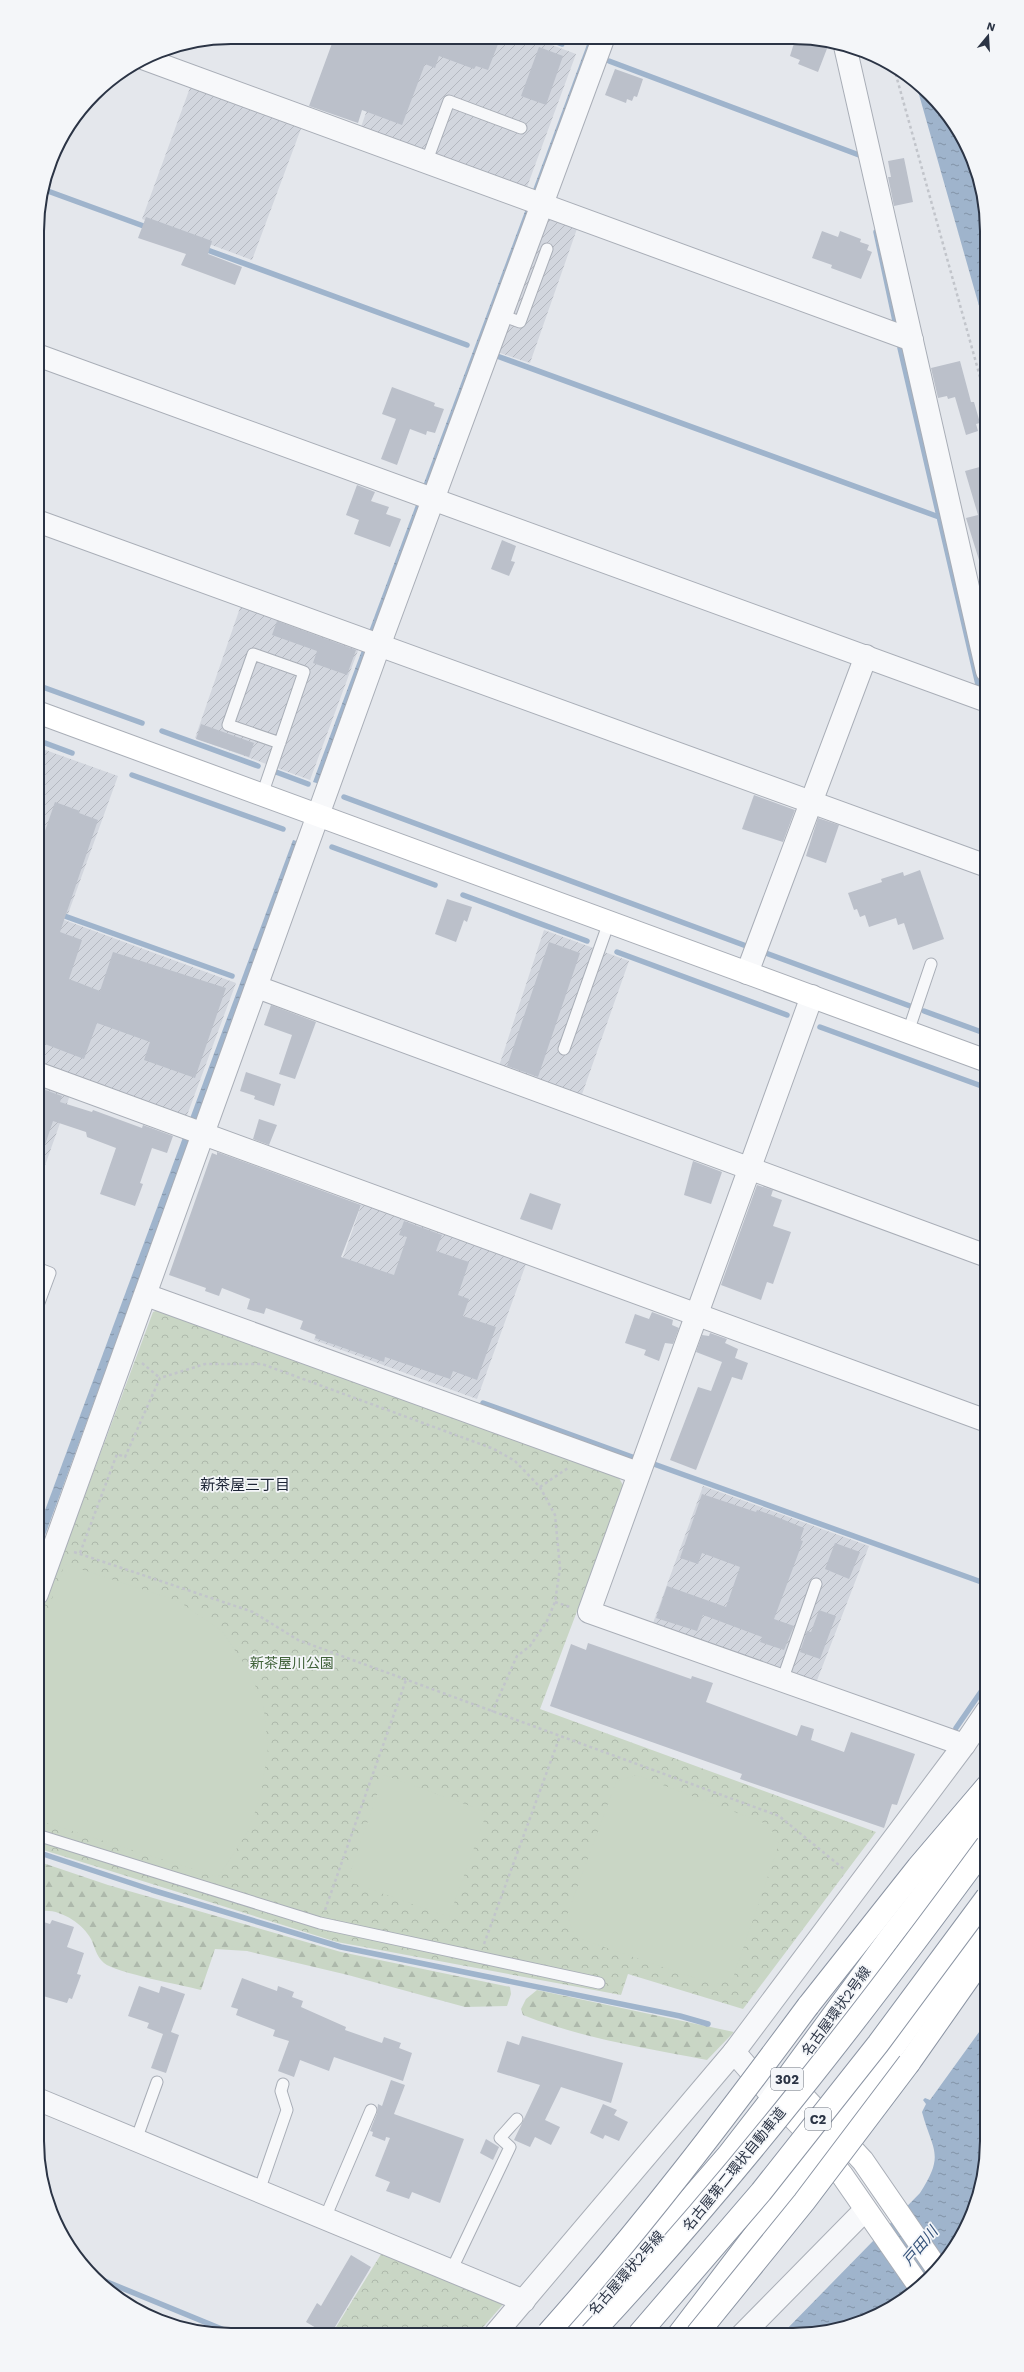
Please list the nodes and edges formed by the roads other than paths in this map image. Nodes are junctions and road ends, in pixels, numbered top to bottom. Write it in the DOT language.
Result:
graph roads {
  1 [pos="601,44"];
  2 [pos="846,52"];
  3 [pos="152,61"];
  4 [pos="521,128"];
  5 [pos="426,162"];
  6 [pos="535,202"];
  7 [pos="548,249"];
  8 [pos="501,315"];
  9 [pos="912,340"];
  10 [pos="44,358"];
  11 [pos="426,496"];
  12 [pos="44,524"];
  13 [pos="980,640"];
  14 [pos="372,644"];
  15 [pos="866,656"];
  16 [pos="980,697"];
  17 [pos="44,715"];
  18 [pos="280,743"];
  19 [pos="262,795"];
  20 [pos="811,802"];
  21 [pos="318,816"];
  22 [pos="980,863"];
  23 [pos="609,922"];
  24 [pos="932,964"];
  25 [pos="747,972"];
  26 [pos="257,987"];
  27 [pos="812,996"];
  28 [pos="908,1032"];
  29 [pos="564,1049"];
  30 [pos="980,1058"];
  31 [pos="44,1076"];
  32 [pos="195,1131"];
  33 [pos="749,1168"];
  34 [pos="980,1253"];
  35 [pos="44,1271"];
  36 [pos="44,1289"];
  37 [pos="146,1295"];
  38 [pos="695,1315"];
  39 [pos="980,1418"];
  40 [pos="638,1473"];
  41 [pos="44,1575"];
  42 [pos="816,1584"];
  43 [pos="782,1681"];
  44 [pos="980,1722"];
  45 [pos="964,1746"];
  46 [pos="980,1794"];
  47 [pos="980,1822"];
  48 [pos="44,1837"];
  49 [pos="980,1854"];
  50 [pos="980,1906"];
  51 [pos="980,1927"];
  52 [pos="980,1962"];
  53 [pos="599,1983"];
  54 [pos="734,2052"];
  55 [pos="787,2079"];
  56 [pos="157,2082"];
  57 [pos="283,2084"];
  58 [pos="774,2097"];
  59 [pos="44,2102"];
  60 [pos="371,2110"];
  61 [pos="517,2119"];
  62 [pos="835,2129"];
  63 [pos="136,2140"];
  64 [pos="819,2150"];
  65 [pos="259,2191"];
  66 [pos="866,2212"];
  67 [pos="325,2218"];
  68 [pos="934,2264"];
  69 [pos="451,2271"];
  70 [pos="916,2282"];
  71 [pos="524,2301"];
  72 [pos="500,2328"];
  73 [pos="553,2328"];
  74 [pos="577,2328"];
  75 [pos="596,2328"];
  76 [pos="645,2328"];
  77 [pos="684,2328"];
  78 [pos="702,2328"];
  79 [pos="749,2328"];
  1 -- 6 [label="street"];
  2 -- 9 [label="street"];
  3 -- 5 [label="street"];
  4 -- 5 [label="lane"];
  5 -- 6 [label="street"];
  6 -- 8 [label="street"];
  6 -- 9 [label="street"];
  7 -- 8 [label="lane"];
  8 -- 11 [label="street"];
  9 -- 13 [label="street"];
  10 -- 11 [label="street"];
  11 -- 14 [label="street"];
  11 -- 15 [label="street"];
  12 -- 14 [label="street"];
  14 -- 20 [label="street"];
  14 -- 21 [label="street"];
  15 -- 16 [label="street"];
  15 -- 20 [label="street"];
  17 -- 19 [label="main road"];
  18 -- 18 [label="lane"];
  18 -- 19 [label="lane"];
  19 -- 21 [label="main road"];
  20 -- 22 [label="street"];
  20 -- 25 [label="street"];
  21 -- 23 [label="main road"];
  21 -- 26 [label="street"];
  23 -- 25 [label="main road"];
  23 -- 29 [label="lane"];
  24 -- 28 [label="lane"];
  25 -- 27 [label="main road"];
  26 -- 32 [label="street"];
  26 -- 33 [label="street"];
  27 -- 28 [label="main road"];
  27 -- 33 [label="street"];
  28 -- 30 [label="main road"];
  31 -- 32 [label="street"];
  32 -- 37 [label="street"];
  32 -- 38 [label="street"];
  33 -- 34 [label="street"];
  33 -- 38 [label="street"];
  35 -- 36 [label="lane"];
  37 -- 40 [label="street"];
  37 -- 41 [label="street"];
  38 -- 39 [label="street"];
  38 -- 40 [label="street"];
  40 -- 43 [label="street"];
  42 -- 43 [label="lane"];
  43 -- 45 [label="street"];
  44 -- 45 [label="street"];
  45 -- 54 [label="street"];
  46 -- 73 [label="main road, bridge"];
  47 -- 55 [label="main road, 名古屋環状2号線 / 302"];
  48 -- 53 [label="lane"];
  49 -- 75 [label="main road, 名古屋第二環状自動車道 / C2, bridge"];
  50 -- 76 [label="main road, C2, bridge"];
  51 -- 62 [label="main road"];
  52 -- 78 [label="main road, bridge"];
  54 -- 58 [label="street"];
  54 -- 71 [label="street"];
  55 -- 58 [label="main road, 名古屋環状2号線 / 302"];
  55 -- 62 [label="main road"];
  56 -- 63 [label="lane"];
  57 -- 65 [label="lane"];
  58 -- 64 [label="main road"];
  58 -- 74 [label="main road, 名古屋環状2号線 / 302"];
  59 -- 63 [label="street"];
  60 -- 67 [label="lane"];
  61 -- 69 [label="lane"];
  62 -- 64 [label="main road"];
  62 -- 68 [label="main road"];
  63 -- 65 [label="street"];
  64 -- 66 [label="main road"];
  64 -- 77 [label="main road"];
  65 -- 67 [label="street"];
  66 -- 70 [label="main road"];
  66 -- 79 [label="street"];
  67 -- 69 [label="street"];
  69 -- 71 [label="street"];
  71 -- 72 [label="street"];
}
